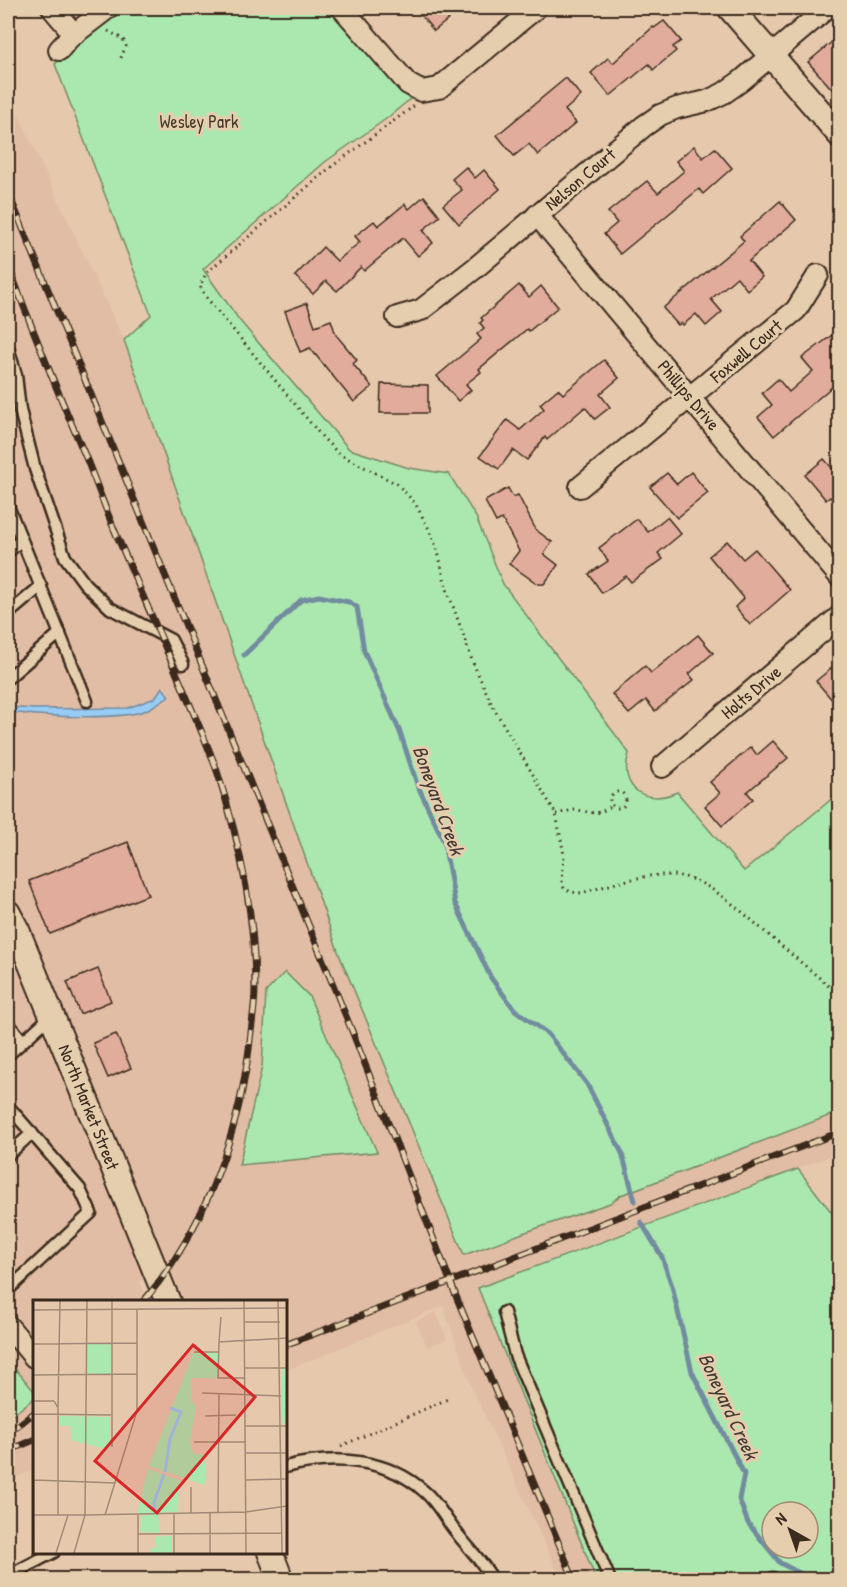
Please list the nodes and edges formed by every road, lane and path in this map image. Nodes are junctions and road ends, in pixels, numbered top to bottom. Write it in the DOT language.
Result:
graph roads {
  1 [pos="52,8"];
  2 [pos="342,8"];
  3 [pos="536,8"];
  4 [pos="730,8"];
  5 [pos="827,8"];
  6 [pos="105,17"];
  7 [pos="74,34"];
  8 [pos="59,50"];
  9 [pos="771,55"];
  10 [pos="120,60"];
  11 [pos="422,91"];
  12 [pos="840,135"];
  13 [pos="537,215"];
  14 [pos="818,275"];
  15 [pos="397,317"];
  16 [pos="8,347"];
  17 [pos="691,397"];
  18 [pos="580,488"];
  19 [pos="8,506"];
  20 [pos="21,540"];
  21 [pos="8,552"];
  22 [pos="840,577"];
  23 [pos="41,586"];
  24 [pos="8,614"];
  25 [pos="840,616"];
  26 [pos="60,633"];
  27 [pos="183,664"];
  28 [pos="8,678"];
  29 [pos="87,701"];
  30 [pos="662,767"];
  31 [pos="629,791"];
  32 [pos="625,794"];
  33 [pos="612,805"];
  34 [pos="556,814"];
  35 [pos="11,926"];
  36 [pos="840,996"];
  37 [pos="52,1015"];
  38 [pos="8,1023"];
  39 [pos="23,1041"];
  40 [pos="8,1055"];
  41 [pos="8,1106"];
  42 [pos="32,1133"];
  43 [pos="8,1155"];
  44 [pos="8,1290"];
  45 [pos="167,1300"];
  46 [pos="504,1312"];
  47 [pos="8,1326"];
  48 [pos="33,1356"];
  49 [pos="450,1398"];
  50 [pos="337,1448"];
  51 [pos="286,1467"];
  52 [pos="50,1554"];
  53 [pos="271,1554"];
  54 [pos="8,1576"];
  55 [pos="281,1580"];
  56 [pos="493,1580"];
  57 [pos="610,1580"];
  1 -- 7 [label="street"];
  2 -- 11 [label="street"];
  3 -- 11 [label="street"];
  4 -- 9 [label="street"];
  5 -- 9 [label="street, Nelson Court"];
  6 -- 7 [label="street"];
  6 -- 10 [label="path"];
  7 -- 8 [label="street"];
  9 -- 12 [label="street"];
  9 -- 13 [label="street, Nelson Court"];
  11 -- 34 [label="path"];
  13 -- 15 [label="street, Nelson Court"];
  13 -- 17 [label="street, Phillips Drive"];
  14 -- 17 [label="street, Foxwell Court"];
  16 -- 27 [label="lane"];
  17 -- 18 [label="street, Foxwell Court"];
  17 -- 22 [label="street, Phillips Drive"];
  19 -- 20 [label="lane"];
  20 -- 21 [label="lane"];
  20 -- 23 [label="lane"];
  23 -- 24 [label="lane"];
  23 -- 26 [label="lane"];
  25 -- 30 [label="street, Holts Drive"];
  26 -- 28 [label="lane"];
  26 -- 29 [label="lane"];
  31 -- 32 [label="path"];
  32 -- 33 [label="path"];
  32 -- 33 [label="path"];
  33 -- 34 [label="path"];
  34 -- 36 [label="path"];
  35 -- 37 [label="street, North Market Street"];
  37 -- 39 [label="lane"];
  37 -- 45 [label="street, North Market Street"];
  38 -- 39 [label="lane"];
  39 -- 40 [label="lane"];
  41 -- 42 [label="lane"];
  42 -- 43 [label="lane"];
  42 -- 44 [label="lane"];
  46 -- 57 [label="lane"];
  47 -- 48 [label="street"];
  49 -- 50 [label="path"];
  51 -- 56 [label="lane"];
  52 -- 54 [label="lane"];
  53 -- 55 [label="street"];
}
